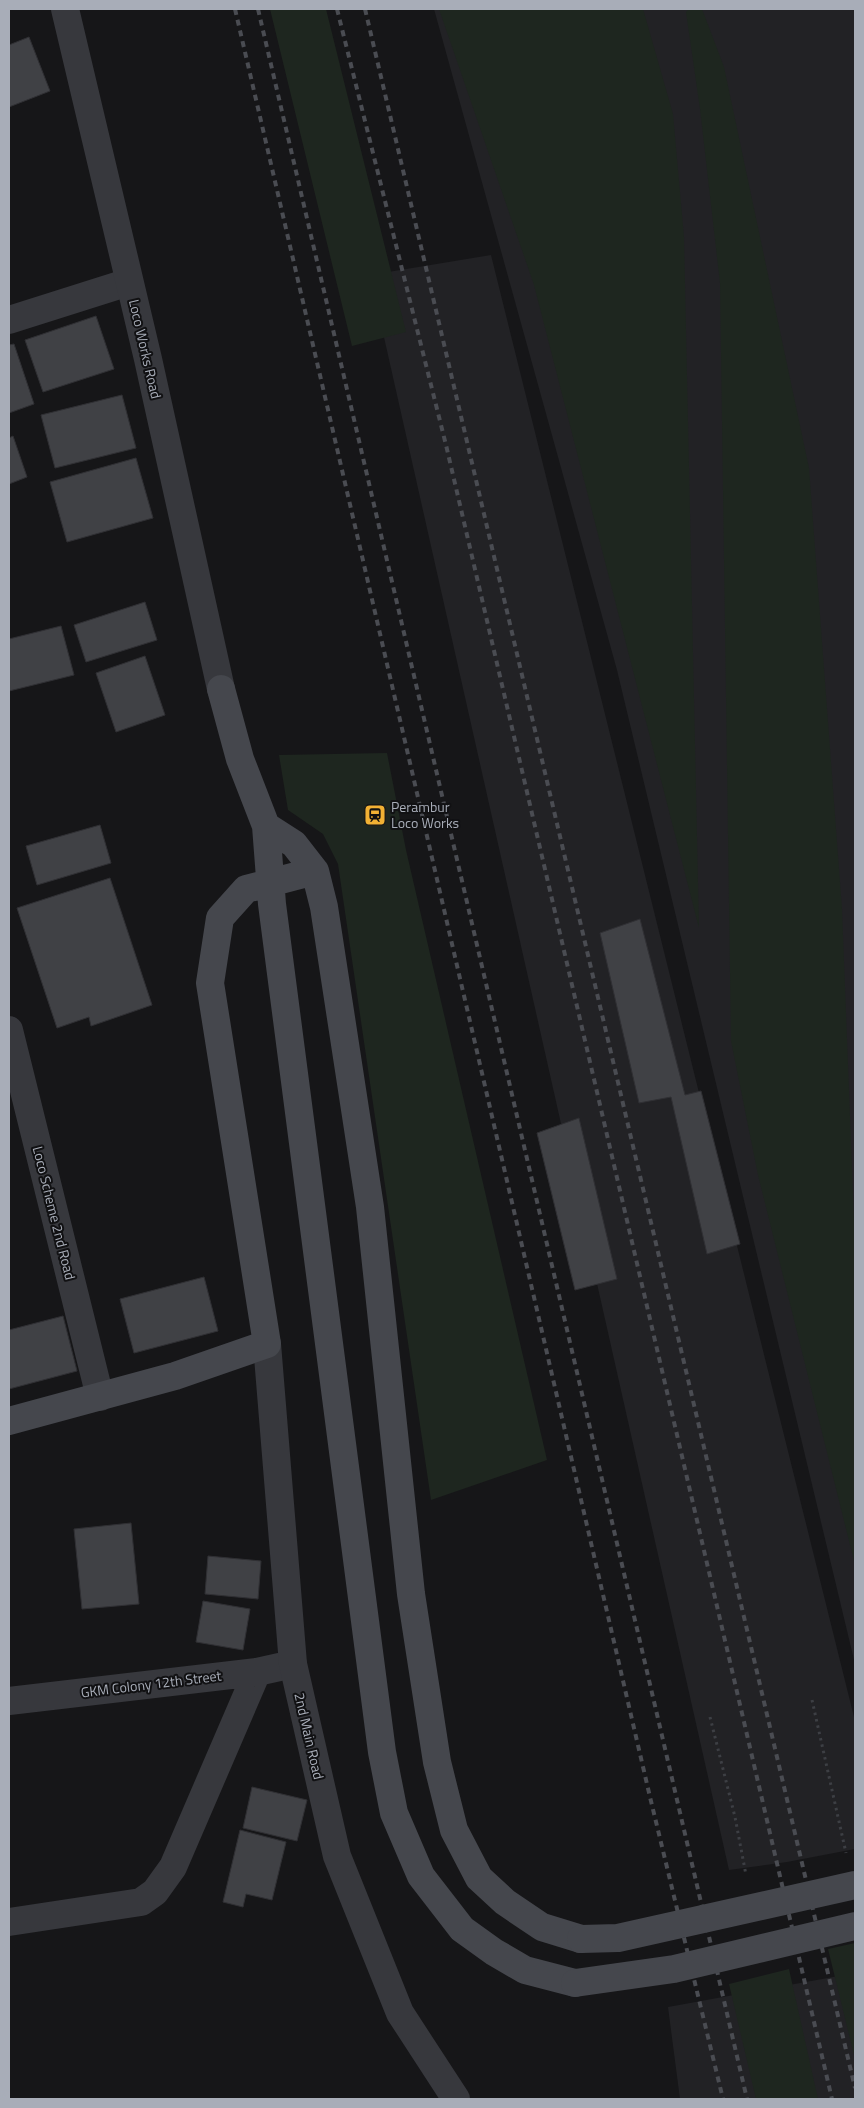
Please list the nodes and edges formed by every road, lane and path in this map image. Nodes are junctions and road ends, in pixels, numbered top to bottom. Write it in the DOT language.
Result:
graph roads {
  1 [pos="65,9"];
  2 [pos="129,282"];
  3 [pos="9,320"];
  4 [pos="221,690"];
  5 [pos="266,826"];
  6 [pos="315,871"];
  7 [pos="270,883"];
  8 [pos="9,1030"];
  9 [pos="266,1344"];
  10 [pos="100,1397"];
  11 [pos="9,1421"];
  12 [pos="293,1664"];
  13 [pos="257,1672"];
  14 [pos="812,1700"];
  15 [pos="9,1701"];
  16 [pos="710,1717"];
  17 [pos="846,1854"];
  18 [pos="747,1878"];
  19 [pos="855,1885"];
  20 [pos="9,1922"];
  21 [pos="855,1926"];
  22 [pos="456,2099"];
  1 -- 2 [label="street, Loco Works Road"];
  2 -- 3 [label="street"];
  2 -- 4 [label="street, Loco Works Road"];
  4 -- 5 [label="main road"];
  5 -- 6 [label="main road"];
  5 -- 7 [label="main road"];
  6 -- 7 [label="main road"];
  6 -- 19 [label="main road, bridge"];
  7 -- 9 [label="main road"];
  7 -- 21 [label="main road, bridge"];
  8 -- 10 [label="street, Loco Scheme 2nd Road"];
  9 -- 10 [label="main road"];
  9 -- 12 [label="street, 2nd Main Road"];
  10 -- 11 [label="main road"];
  12 -- 13 [label="street, GKM Colony 12th Street"];
  12 -- 22 [label="street, 2nd Main Road"];
  13 -- 15 [label="street, GKM Colony 12th Street"];
  13 -- 20 [label="street"];
  14 -- 17 [label="path"];
  16 -- 18 [label="path"];
}
